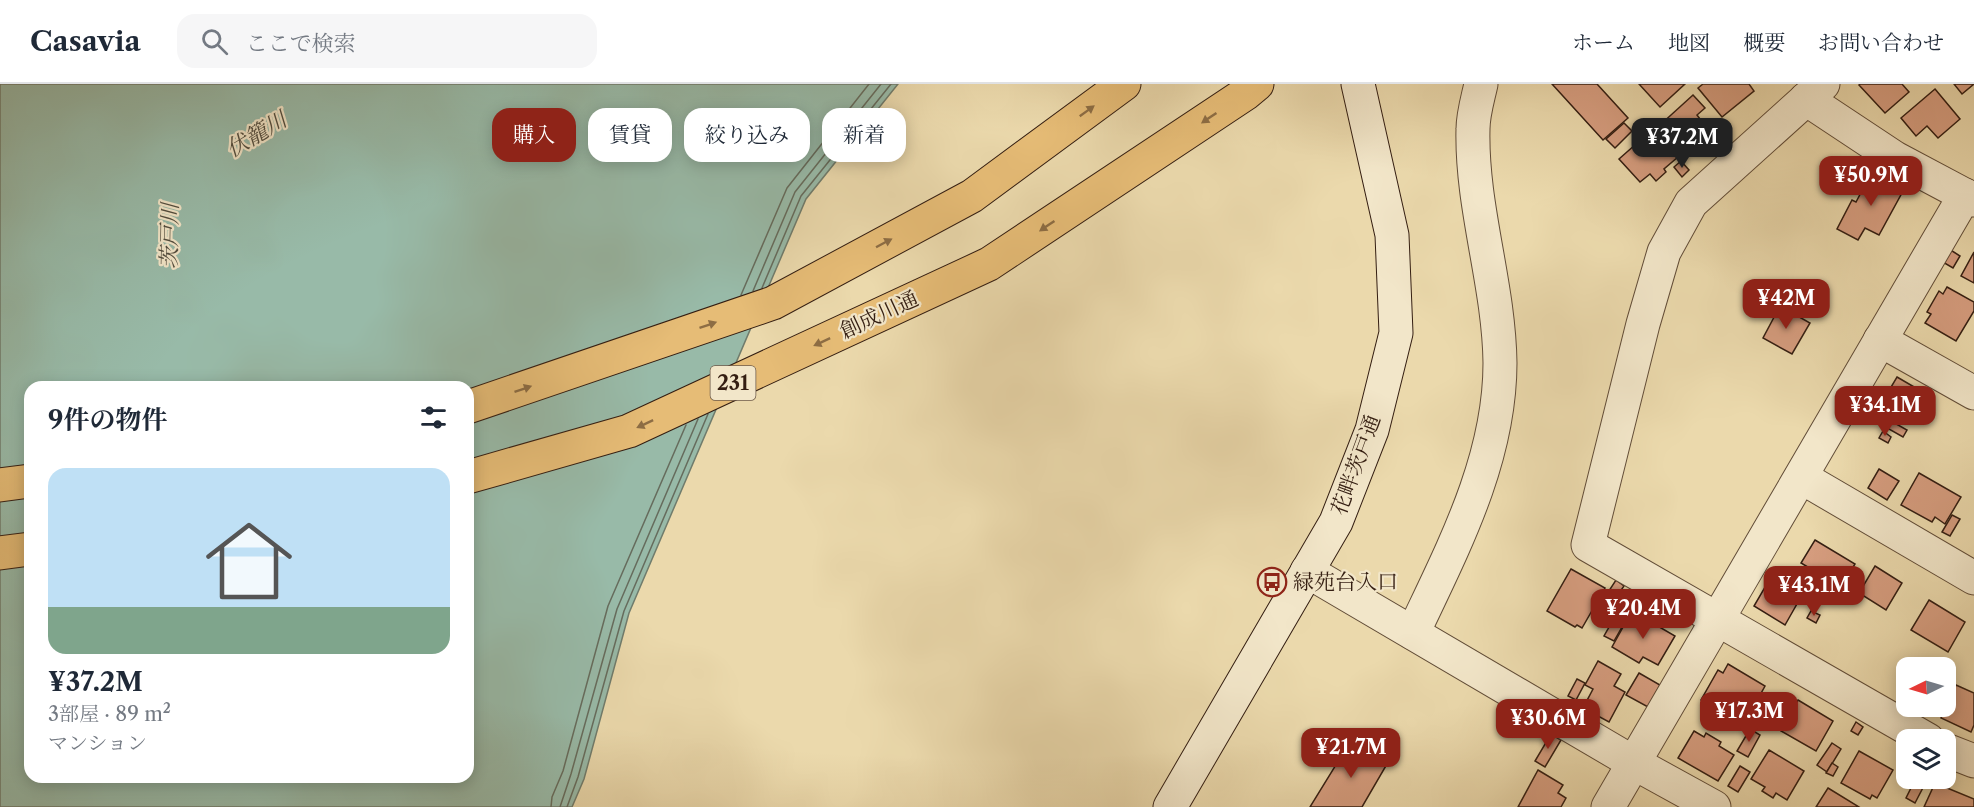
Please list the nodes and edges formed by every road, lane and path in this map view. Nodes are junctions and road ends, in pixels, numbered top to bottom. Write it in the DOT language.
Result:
graph roads {
  1 [pos="1124,84"];
  2 [pos="1257,84"];
  3 [pos="1358,84"];
  4 [pos="1481,84"];
  5 [pos="1815,91"];
  6 [pos="1969,197"];
  7 [pos="1881,340"];
  8 [pos="1974,393"];
  9 [pos="474,405"];
  10 [pos="474,475"];
  11 [pos="1801,477"];
  12 [pos="24,482"];
  13 [pos="0,485"];
  14 [pos="24,550"];
  15 [pos="0,553"];
  16 [pos="1307,571"];
  17 [pos="1974,578"];
  18 [pos="1718,620"];
  19 [pos="1413,633"];
  20 [pos="1909,729"];
  21 [pos="1956,754"];
  22 [pos="1974,761"];
  23 [pos="1634,763"];
  24 [pos="1170,807"];
  25 [pos="1608,807"];
  26 [pos="1714,807"];
  9 -- 1 [label="highway, one-way"];
  2 -- 10 [label="highway, 創成川通 / 231, one-way"];
  3 -- 16 [label="street, 花畔茨戸通"];
  4 -- 19 [label="street"];
  5 -- 6 [label="street"];
  5 -- 18 [label="street"];
  6 -- 7 [label="street"];
  7 -- 8 [label="street"];
  7 -- 11 [label="street"];
  11 -- 17 [label="street"];
  11 -- 18 [label="street"];
  12 -- 13 [label="highway"];
  14 -- 15 [label="highway"];
  16 -- 19 [label="street"];
  16 -- 24 [label="street, 花畔茨戸通"];
  18 -- 20 [label="street"];
  18 -- 23 [label="street"];
  19 -- 23 [label="street"];
  21 -- 22 [label="street"];
  23 -- 25 [label="street"];
  23 -- 26 [label="street"];
}
